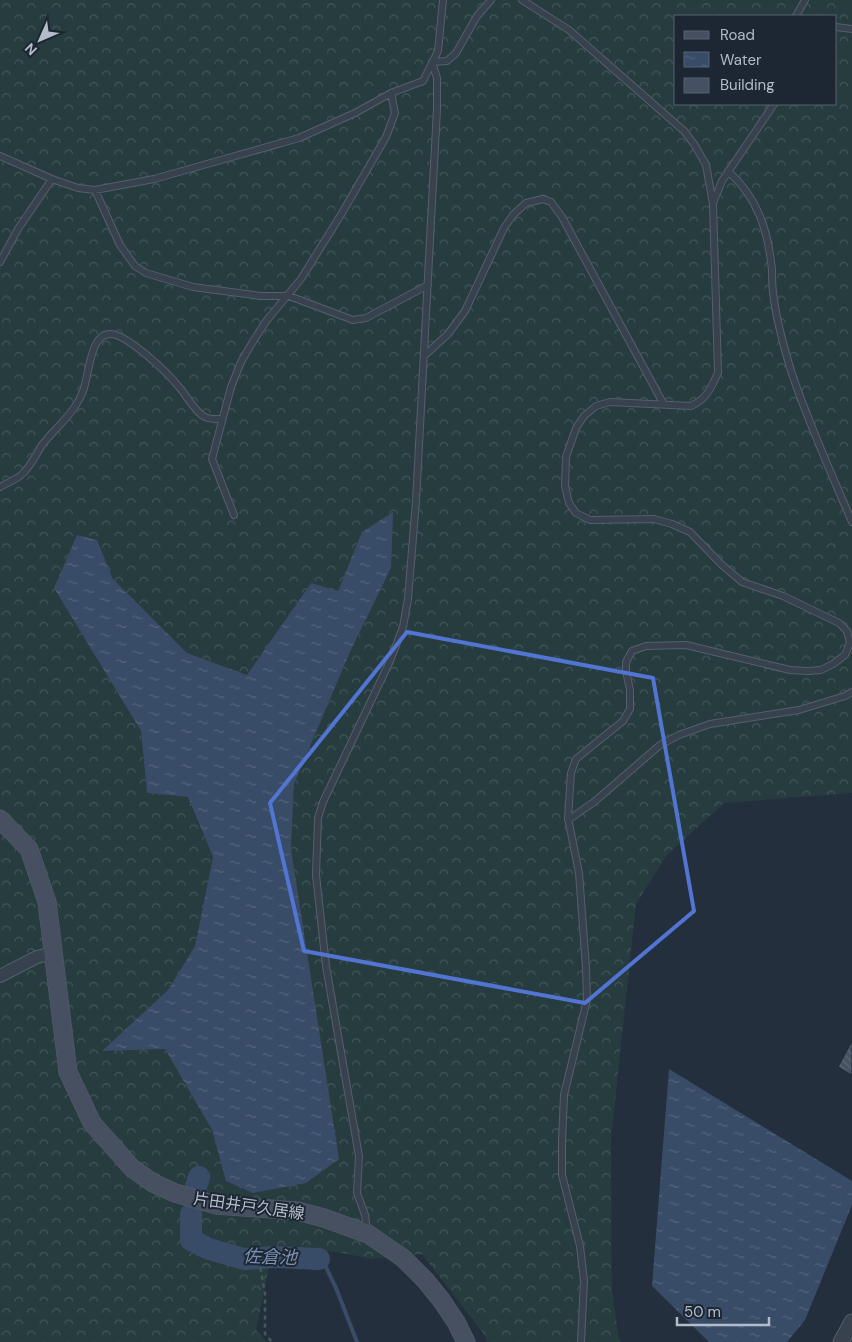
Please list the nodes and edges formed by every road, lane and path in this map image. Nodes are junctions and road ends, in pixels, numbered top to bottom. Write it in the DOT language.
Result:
graph roads {
  1 [pos="443,0"];
  2 [pos="491,0"];
  3 [pos="522,0"];
  4 [pos="805,0"];
  5 [pos="797,15"];
  6 [pos="837,27"];
  7 [pos="852,29"];
  8 [pos="432,62"];
  9 [pos="391,93"];
  10 [pos="773,105"];
  11 [pos="0,156"];
  12 [pos="728,171"];
  13 [pos="52,179"];
  14 [pos="95,190"];
  15 [pos="713,204"];
  16 [pos="0,262"];
  17 [pos="428,285"];
  18 [pos="289,296"];
  19 [pos="424,356"];
  20 [pos="663,404"];
  21 [pos="222,420"];
  22 [pos="0,487"];
  23 [pos="234,515"];
  24 [pos="852,522"];
  25 [pos="852,692"];
  26 [pos="0,819"];
  27 [pos="568,820"];
  28 [pos="53,953"];
  29 [pos="0,976"];
  30 [pos="368,1234"];
  31 [pos="260,1260"];
  32 [pos="852,1322"];
  33 [pos="846,1339"];
  34 [pos="272,1342"];
  35 [pos="466,1342"];
  36 [pos="581,1342"];
  1 -- 8 [label="lane"];
  2 -- 8 [label="lane"];
  3 -- 15 [label="lane"];
  4 -- 5 [label="lane"];
  6 -- 7 [label="lane"];
  8 -- 9 [label="lane"];
  8 -- 17 [label="lane"];
  9 -- 14 [label="lane"];
  9 -- 18 [label="lane"];
  10 -- 12 [label="lane"];
  11 -- 13 [label="lane"];
  12 -- 15 [label="lane"];
  12 -- 24 [label="lane"];
  13 -- 14 [label="lane"];
  13 -- 16 [label="lane"];
  14 -- 18 [label="lane"];
  15 -- 20 [label="lane"];
  17 -- 18 [label="lane"];
  17 -- 19 [label="lane"];
  18 -- 21 [label="lane"];
  19 -- 20 [label="lane"];
  19 -- 30 [label="lane"];
  20 -- 27 [label="lane"];
  21 -- 22 [label="lane"];
  21 -- 23 [label="lane"];
  25 -- 27 [label="lane"];
  26 -- 28 [label="main road, 片田井戸久居線"];
  27 -- 36 [label="lane"];
  28 -- 29 [label="street"];
  28 -- 30 [label="main road, 片田井戸久居線"];
  30 -- 35 [label="main road, 片田井戸久居線"];
  31 -- 34 [label="path"];
  32 -- 33 [label="street"];
}
